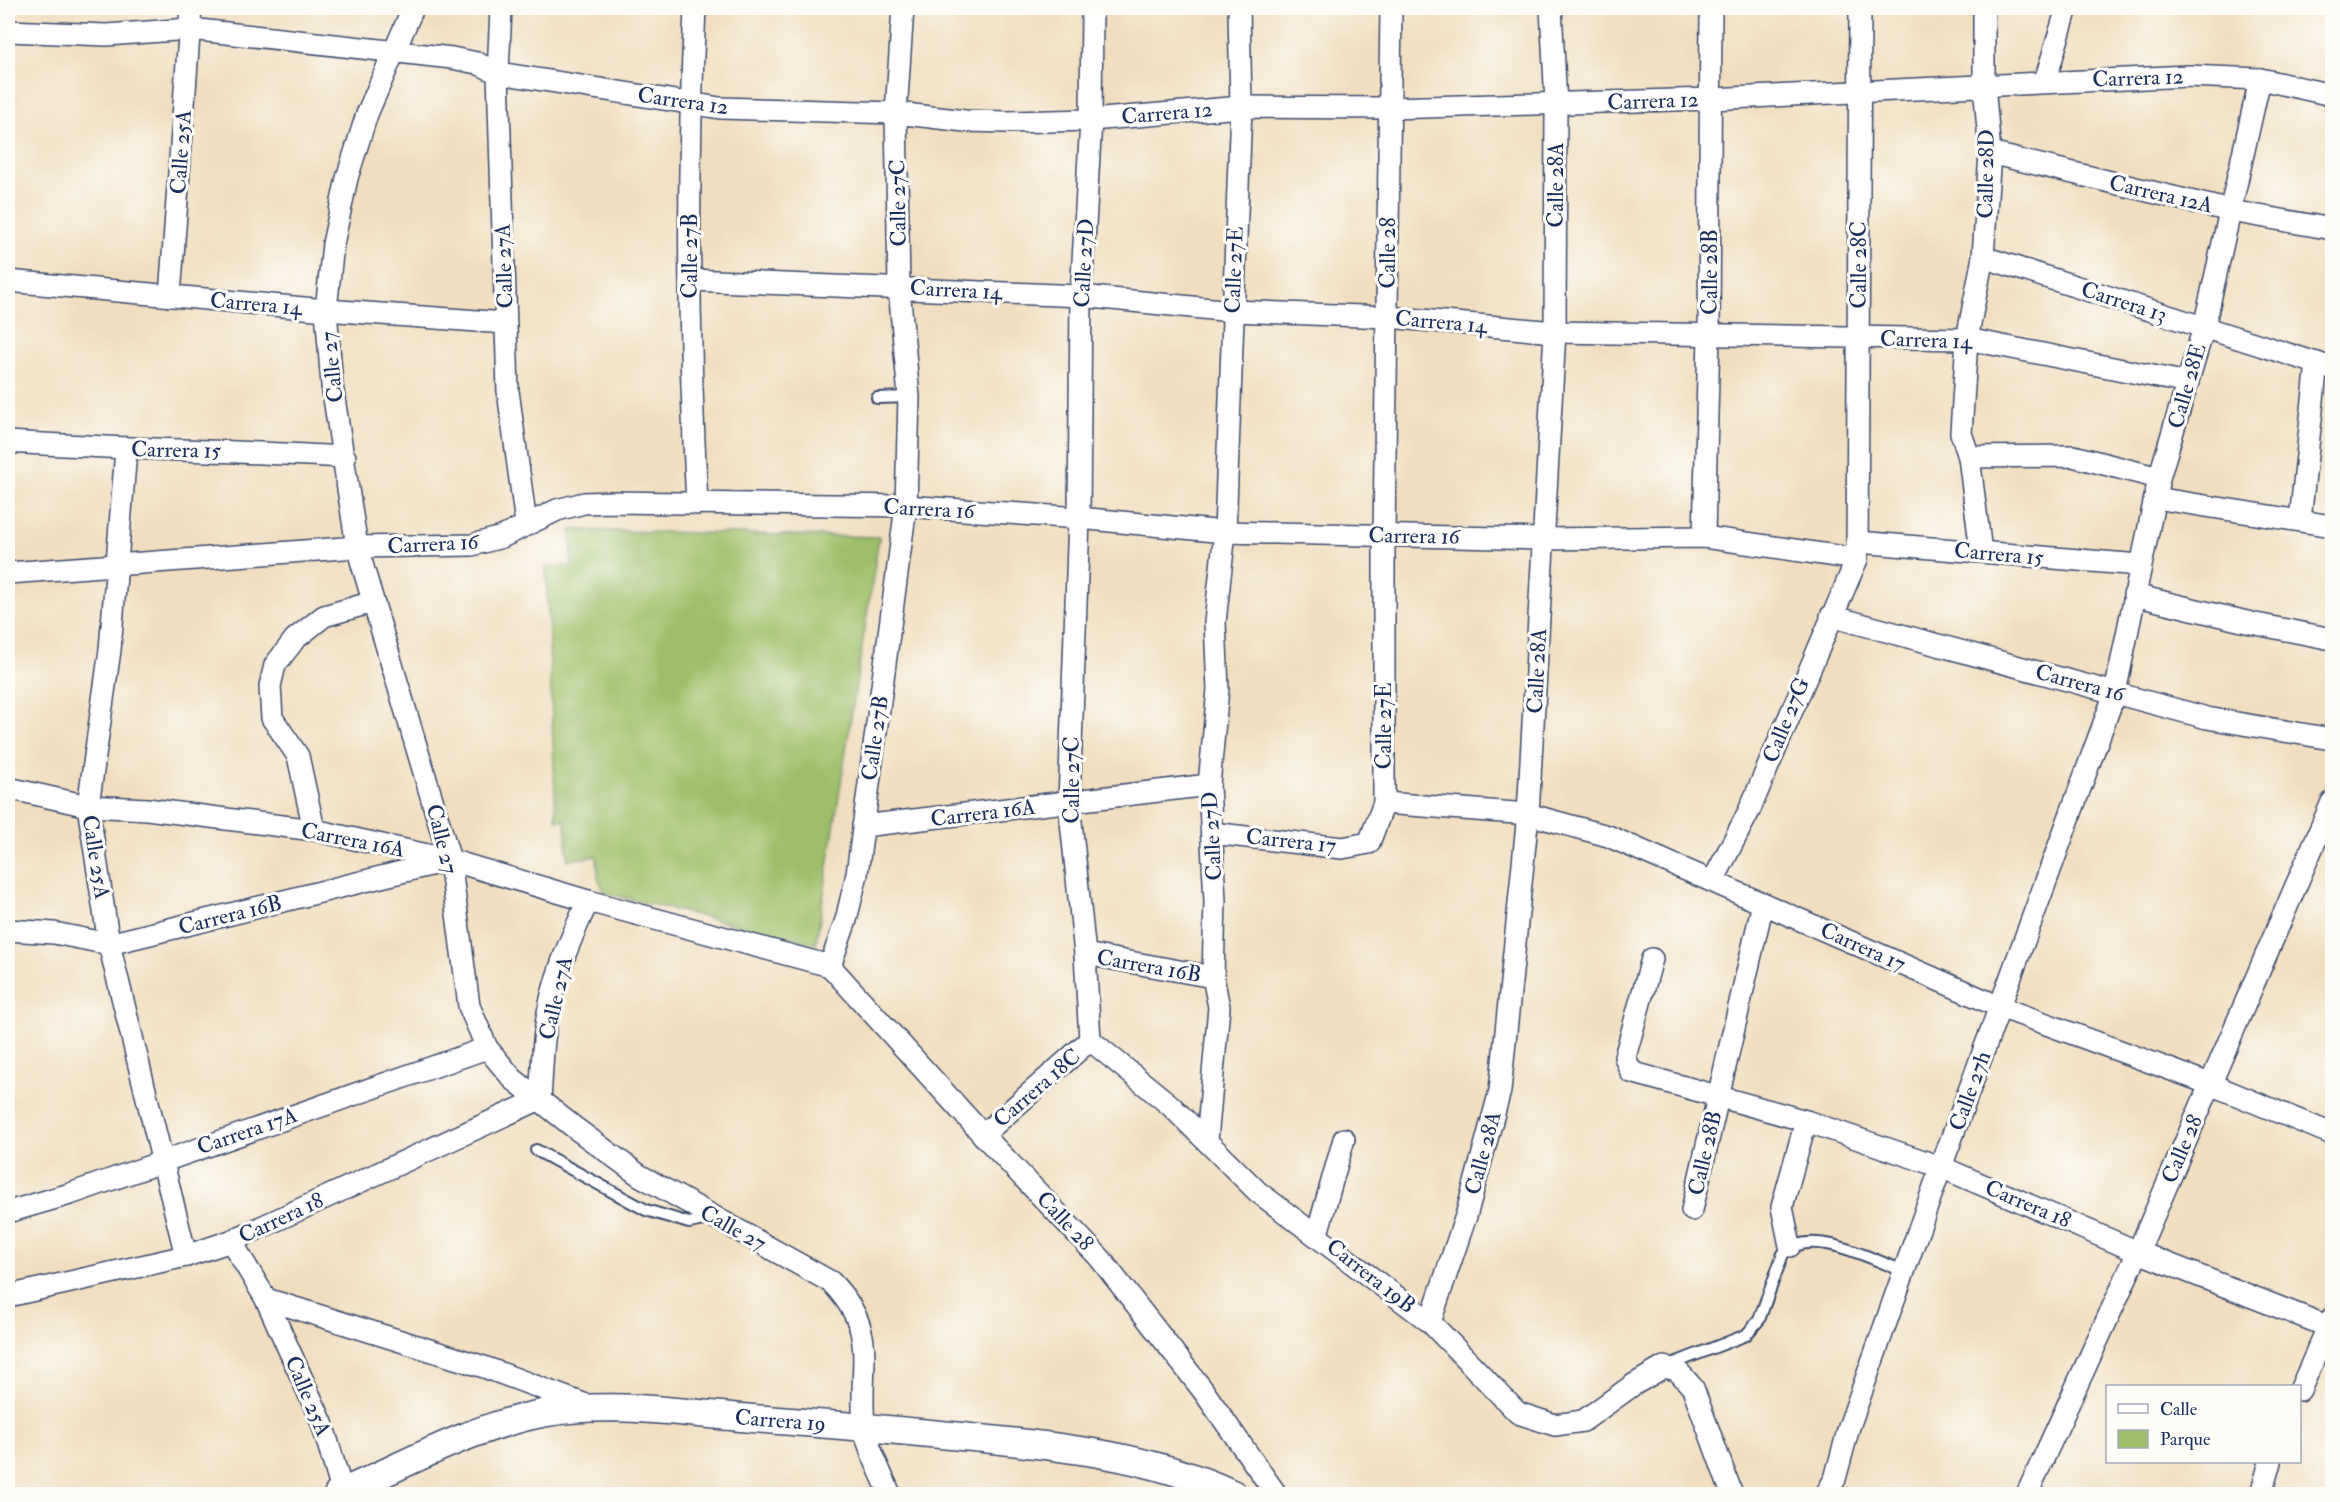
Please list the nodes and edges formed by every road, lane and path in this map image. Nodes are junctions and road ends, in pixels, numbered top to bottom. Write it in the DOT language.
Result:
graph roads {
  1 [pos="191,8"];
  2 [pos="413,8"];
  3 [pos="501,8"];
  4 [pos="695,8"];
  5 [pos="903,8"];
  6 [pos="1092,8"];
  7 [pos="1239,8"];
  8 [pos="1391,8"];
  9 [pos="1551,8"];
  10 [pos="1711,8"];
  11 [pos="1860,8"];
  12 [pos="1984,8"];
  13 [pos="2067,8"];
  14 [pos="190,29"];
  15 [pos="8,32"];
  16 [pos="393,52"];
  17 [pos="498,73"];
  18 [pos="2260,79"];
  19 [pos="2044,81"];
  20 [pos="1984,84"];
  21 [pos="1860,92"];
  22 [pos="2332,95"];
  23 [pos="1711,99"];
  24 [pos="690,103"];
  25 [pos="1556,104"];
  26 [pos="1241,107"];
  27 [pos="1388,108"];
  28 [pos="896,112"];
  29 [pos="1091,120"];
  30 [pos="1990,153"];
  31 [pos="2231,211"];
  32 [pos="2332,229"];
  33 [pos="1983,257"];
  34 [pos="690,280"];
  35 [pos="8,281"];
  36 [pos="899,288"];
  37 [pos="170,296"];
  38 [pos="1081,296"];
  39 [pos="326,310"];
  40 [pos="1232,311"];
  41 [pos="1388,317"];
  42 [pos="506,323"];
  43 [pos="2204,327"];
  44 [pos="1555,332"];
  45 [pos="1709,335"];
  46 [pos="1859,338"];
  47 [pos="1967,339"];
  48 [pos="2325,366"];
  49 [pos="2188,383"];
  50 [pos="909,397"];
  51 [pos="878,398"];
  52 [pos="8,442"];
  53 [pos="126,450"];
  54 [pos="345,457"];
  55 [pos="1969,457"];
  56 [pos="2157,488"];
  57 [pos="697,504"];
  58 [pos="906,507"];
  59 [pos="1079,518"];
  60 [pos="2300,520"];
  61 [pos="526,524"];
  62 [pos="2332,526"];
  63 [pos="1225,532"];
  64 [pos="1384,535"];
  65 [pos="1704,537"];
  66 [pos="1545,540"];
  67 [pos="357,547"];
  68 [pos="1857,550"];
  69 [pos="1980,552"];
  70 [pos="2140,565"];
  71 [pos="119,566"];
  72 [pos="8,573"];
  73 [pos="2134,595"];
  74 [pos="373,602"];
  75 [pos="1831,616"];
  76 [pos="2332,639"];
  77 [pos="2115,693"];
  78 [pos="2332,739"];
  79 [pos="1209,785"];
  80 [pos="8,788"];
  81 [pos="2332,802"];
  82 [pos="1069,803"];
  83 [pos="1384,803"];
  84 [pos="88,807"];
  85 [pos="1528,814"];
  86 [pos="863,826"];
  87 [pos="314,830"];
  88 [pos="1212,833"];
  89 [pos="1369,843"];
  90 [pos="450,860"];
  91 [pos="1713,880"];
  92 [pos="588,901"];
  93 [pos="1763,903"];
  94 [pos="8,930"];
  95 [pos="109,944"];
  96 [pos="1085,954"];
  97 [pos="1652,959"];
  98 [pos="830,966"];
  99 [pos="1213,977"];
  100 [pos="2000,1008"];
  101 [pos="1090,1040"];
  102 [pos="487,1048"];
  103 [pos="2210,1083"];
  104 [pos="1717,1096"];
  105 [pos="540,1099"];
  106 [pos="1806,1121"];
  107 [pos="2332,1134"];
  108 [pos="983,1135"];
  109 [pos="1344,1139"];
  110 [pos="1207,1140"];
  111 [pos="536,1149"];
  112 [pos="163,1160"];
  113 [pos="1941,1167"];
  114 [pos="1692,1210"];
  115 [pos="8,1212"];
  116 [pos="714,1218"];
  117 [pos="1317,1234"];
  118 [pos="231,1241"];
  119 [pos="1790,1246"];
  120 [pos="2138,1252"];
  121 [pos="186,1256"];
  122 [pos="1904,1272"];
  123 [pos="8,1296"];
  124 [pos="266,1299"];
  125 [pos="1430,1322"];
  126 [pos="2331,1324"];
  127 [pos="1665,1367"];
  128 [pos="2301,1388"];
  129 [pos="589,1406"];
  130 [pos="864,1427"];
  131 [pos="2269,1463"];
  132 [pos="1827,1492"];
  133 [pos="341,1494"];
  134 [pos="890,1494"];
  135 [pos="1233,1494"];
  136 [pos="1276,1494"];
  137 [pos="1732,1494"];
  138 [pos="2027,1494"];
  139 [pos="2261,1494"];
  1 -- 14 [label="street, Calle 25A"];
  2 -- 16 [label="street, Calle 27"];
  3 -- 17 [label="street, Calle 27A"];
  4 -- 24 [label="street, Calle 27B"];
  5 -- 28 [label="street, Calle 27C"];
  6 -- 29 [label="street, Calle 27D"];
  7 -- 26 [label="street, Calle 27E"];
  8 -- 27 [label="street, Calle 28"];
  9 -- 25 [label="street, Calle 28A"];
  10 -- 23 [label="street, Calle 28B"];
  11 -- 21 [label="street, Calle 28C"];
  12 -- 20 [label="street, Calle 28D"];
  13 -- 19 [label="street"];
  14 -- 15 [label="street, Carrera 12"];
  14 -- 16 [label="street, Carrera 12"];
  14 -- 37 [label="street, Calle 25A"];
  16 -- 17 [label="street, Carrera 12"];
  16 -- 39 [label="street, Calle 27"];
  17 -- 24 [label="street, Carrera 12"];
  17 -- 42 [label="street, Calle 27A"];
  18 -- 19 [label="street, Carrera 12"];
  18 -- 22 [label="street, Carrera 12"];
  18 -- 31 [label="street, Calle 28E"];
  19 -- 20 [label="street, Carrera 12"];
  20 -- 21 [label="street, Carrera 12"];
  20 -- 30 [label="street, Calle 28D"];
  21 -- 23 [label="street, Carrera 12"];
  21 -- 46 [label="street, Calle 28C"];
  23 -- 25 [label="street, Carrera 12"];
  23 -- 45 [label="street, Calle 28B"];
  24 -- 28 [label="street, Carrera 12"];
  24 -- 34 [label="street, Calle 27B"];
  25 -- 27 [label="street, Carrera 12"];
  25 -- 44 [label="street, Calle 28A"];
  26 -- 27 [label="street, Carrera 12"];
  26 -- 29 [label="street, Carrera 12"];
  26 -- 40 [label="street, Calle 27E"];
  27 -- 41 [label="street, Calle 28"];
  28 -- 29 [label="street, Carrera 12"];
  28 -- 36 [label="street, Calle 27C"];
  29 -- 38 [label="street, Calle 27D"];
  30 -- 31 [label="street, Carrera 12A"];
  30 -- 33 [label="street, Calle 28D"];
  31 -- 32 [label="street, Carrera 12A"];
  31 -- 43 [label="street, Calle 28E"];
  33 -- 43 [label="street, Carrera 13"];
  33 -- 47 [label="street, Calle 28D"];
  34 -- 36 [label="street, Carrera 14"];
  34 -- 57 [label="street, Calle 27B"];
  35 -- 37 [label="street, Carrera 14"];
  36 -- 38 [label="street, Carrera 14"];
  36 -- 50 [label="street, Calle 27C"];
  37 -- 39 [label="street, Carrera 14"];
  38 -- 40 [label="street, Carrera 14"];
  38 -- 59 [label="street, Calle 27D"];
  39 -- 42 [label="street, Carrera 14"];
  39 -- 54 [label="street, Calle 27"];
  40 -- 41 [label="street, Carrera 14"];
  40 -- 63 [label="street, Calle 27E"];
  41 -- 44 [label="street, Carrera 14"];
  41 -- 64 [label="street, Calle 28"];
  42 -- 61 [label="street, Calle 27A"];
  43 -- 48 [label="street, Carrera 13"];
  43 -- 49 [label="street, Calle 28E"];
  44 -- 45 [label="street, Carrera 14"];
  44 -- 66 [label="street, Calle 28A"];
  45 -- 46 [label="street, Carrera 14"];
  45 -- 65 [label="street, Calle 28B"];
  46 -- 47 [label="street, Carrera 14"];
  46 -- 68 [label="street, Calle 28C"];
  47 -- 49 [label="street, Carrera 14"];
  47 -- 55 [label="street, Calle 28D"];
  48 -- 60 [label="street"];
  49 -- 56 [label="street, Calle 28E"];
  50 -- 51 [label="lane"];
  50 -- 58 [label="street, Calle 27C"];
  52 -- 53 [label="street, Carrera 15"];
  53 -- 54 [label="street, Carrera 15"];
  53 -- 71 [label="street, Calle 25A"];
  54 -- 67 [label="street, Calle 27"];
  55 -- 56 [label="street"];
  55 -- 69 [label="street, Calle 28D"];
  56 -- 60 [label="street"];
  56 -- 70 [label="street, Calle 28E"];
  57 -- 58 [label="street, Carrera 16"];
  57 -- 61 [label="street, Carrera 16"];
  58 -- 59 [label="street, Carrera 16"];
  58 -- 86 [label="street, Calle 27B"];
  59 -- 63 [label="street, Carrera 16"];
  59 -- 82 [label="street, Calle 27C"];
  60 -- 62 [label="street"];
  61 -- 67 [label="street, Carrera 16"];
  63 -- 64 [label="street, Carrera 16"];
  63 -- 79 [label="street, Calle 27D"];
  64 -- 66 [label="street, Carrera 16"];
  64 -- 83 [label="street, Calle 27E"];
  65 -- 66 [label="street, Carrera 16"];
  65 -- 68 [label="street, Carrera 16"];
  66 -- 85 [label="street, Calle 28A"];
  67 -- 71 [label="street, Carrera 16"];
  67 -- 74 [label="street, Calle 27"];
  68 -- 69 [label="street, Carrera 15"];
  68 -- 75 [label="street, Calle 27G"];
  69 -- 70 [label="street, Carrera 15"];
  70 -- 73 [label="street, Calle 28E"];
  71 -- 72 [label="street, Carrera 16"];
  71 -- 84 [label="street, Calle 25A"];
  73 -- 76 [label="street"];
  73 -- 77 [label="street, Calle 28E"];
  74 -- 87 [label="street"];
  74 -- 90 [label="street, Calle 27"];
  75 -- 77 [label="street, Carrera 16"];
  75 -- 91 [label="street, Calle 27G"];
  77 -- 78 [label="street, Carrera 16"];
  77 -- 100 [label="street, Calle 27h"];
  79 -- 82 [label="street, Carrera 16A"];
  79 -- 88 [label="street, Calle 27D"];
  80 -- 84 [label="street, Carrera 16A"];
  81 -- 103 [label="street, Calle 28"];
  82 -- 86 [label="street, Carrera 16A"];
  82 -- 96 [label="street, Calle 27C"];
  83 -- 85 [label="street, Carrera 17"];
  83 -- 89 [label="street, Calle 27E"];
  84 -- 87 [label="street, Carrera 16A"];
  84 -- 95 [label="street, Calle 25A"];
  85 -- 91 [label="street, Carrera 17"];
  85 -- 125 [label="street, Calle 28A"];
  86 -- 98 [label="street, Calle 27B"];
  87 -- 90 [label="street, Carrera 16A"];
  88 -- 89 [label="street, Carrera 17"];
  88 -- 99 [label="street, Calle 27D"];
  90 -- 92 [label="street, Carrera 16A"];
  90 -- 95 [label="street, Carrera 16B"];
  90 -- 102 [label="street, Calle 27"];
  91 -- 93 [label="street, Carrera 17"];
  92 -- 98 [label="street, Carrera 16A"];
  92 -- 105 [label="street, Calle 27A"];
  93 -- 100 [label="street, Carrera 17"];
  93 -- 104 [label="street"];
  94 -- 95 [label="street, Carrera 16B"];
  95 -- 112 [label="street, Calle 25A"];
  96 -- 99 [label="street, Carrera 16B"];
  96 -- 101 [label="street, Calle 27C"];
  97 -- 104 [label="street, Carrera 18"];
  98 -- 108 [label="street, Calle 28"];
  99 -- 110 [label="street, Calle 27D"];
  100 -- 103 [label="street, Carrera 17"];
  100 -- 113 [label="street, Calle 27h"];
  101 -- 108 [label="street, Carrera 18C"];
  101 -- 110 [label="street, Carrera 19B"];
  102 -- 105 [label="street, Calle 27"];
  102 -- 112 [label="street, Carrera 17A"];
  103 -- 107 [label="street, Carrera 17"];
  103 -- 120 [label="street, Calle 28"];
  104 -- 106 [label="street, Carrera 18"];
  104 -- 114 [label="street, Calle 28B"];
  105 -- 116 [label="street, Calle 27"];
  105 -- 118 [label="street, Carrera 18"];
  106 -- 113 [label="street, Carrera 18"];
  106 -- 119 [label="street"];
  108 -- 136 [label="street, Calle 28"];
  109 -- 117 [label="street"];
  110 -- 117 [label="street, Carrera 19B"];
  111 -- 116 [label="lane"];
  112 -- 115 [label="street, Carrera 17A"];
  112 -- 121 [label="street, Calle 25A"];
  113 -- 120 [label="street, Carrera 18"];
  113 -- 122 [label="street, Calle 27h"];
  116 -- 130 [label="street, Calle 27"];
  117 -- 125 [label="street, Carrera 19B"];
  118 -- 121 [label="street, Carrera 18"];
  118 -- 124 [label="street, Calle 25A"];
  119 -- 122 [label="lane"];
  119 -- 127 [label="lane"];
  120 -- 126 [label="street, Carrera 18"];
  120 -- 138 [label="street, Calle 28"];
  121 -- 123 [label="street, Carrera 18"];
  122 -- 132 [label="street, Calle 27h"];
  124 -- 129 [label="street"];
  124 -- 133 [label="street, Calle 25A"];
  125 -- 127 [label="street, Carrera 19B"];
  126 -- 128 [label="street"];
  127 -- 137 [label="street"];
  129 -- 130 [label="street, Carrera 19"];
  129 -- 133 [label="street, Carrera 19"];
  130 -- 134 [label="street, Calle 27"];
  130 -- 135 [label="street, Carrera 19"];
  131 -- 139 [label="street"];
}
